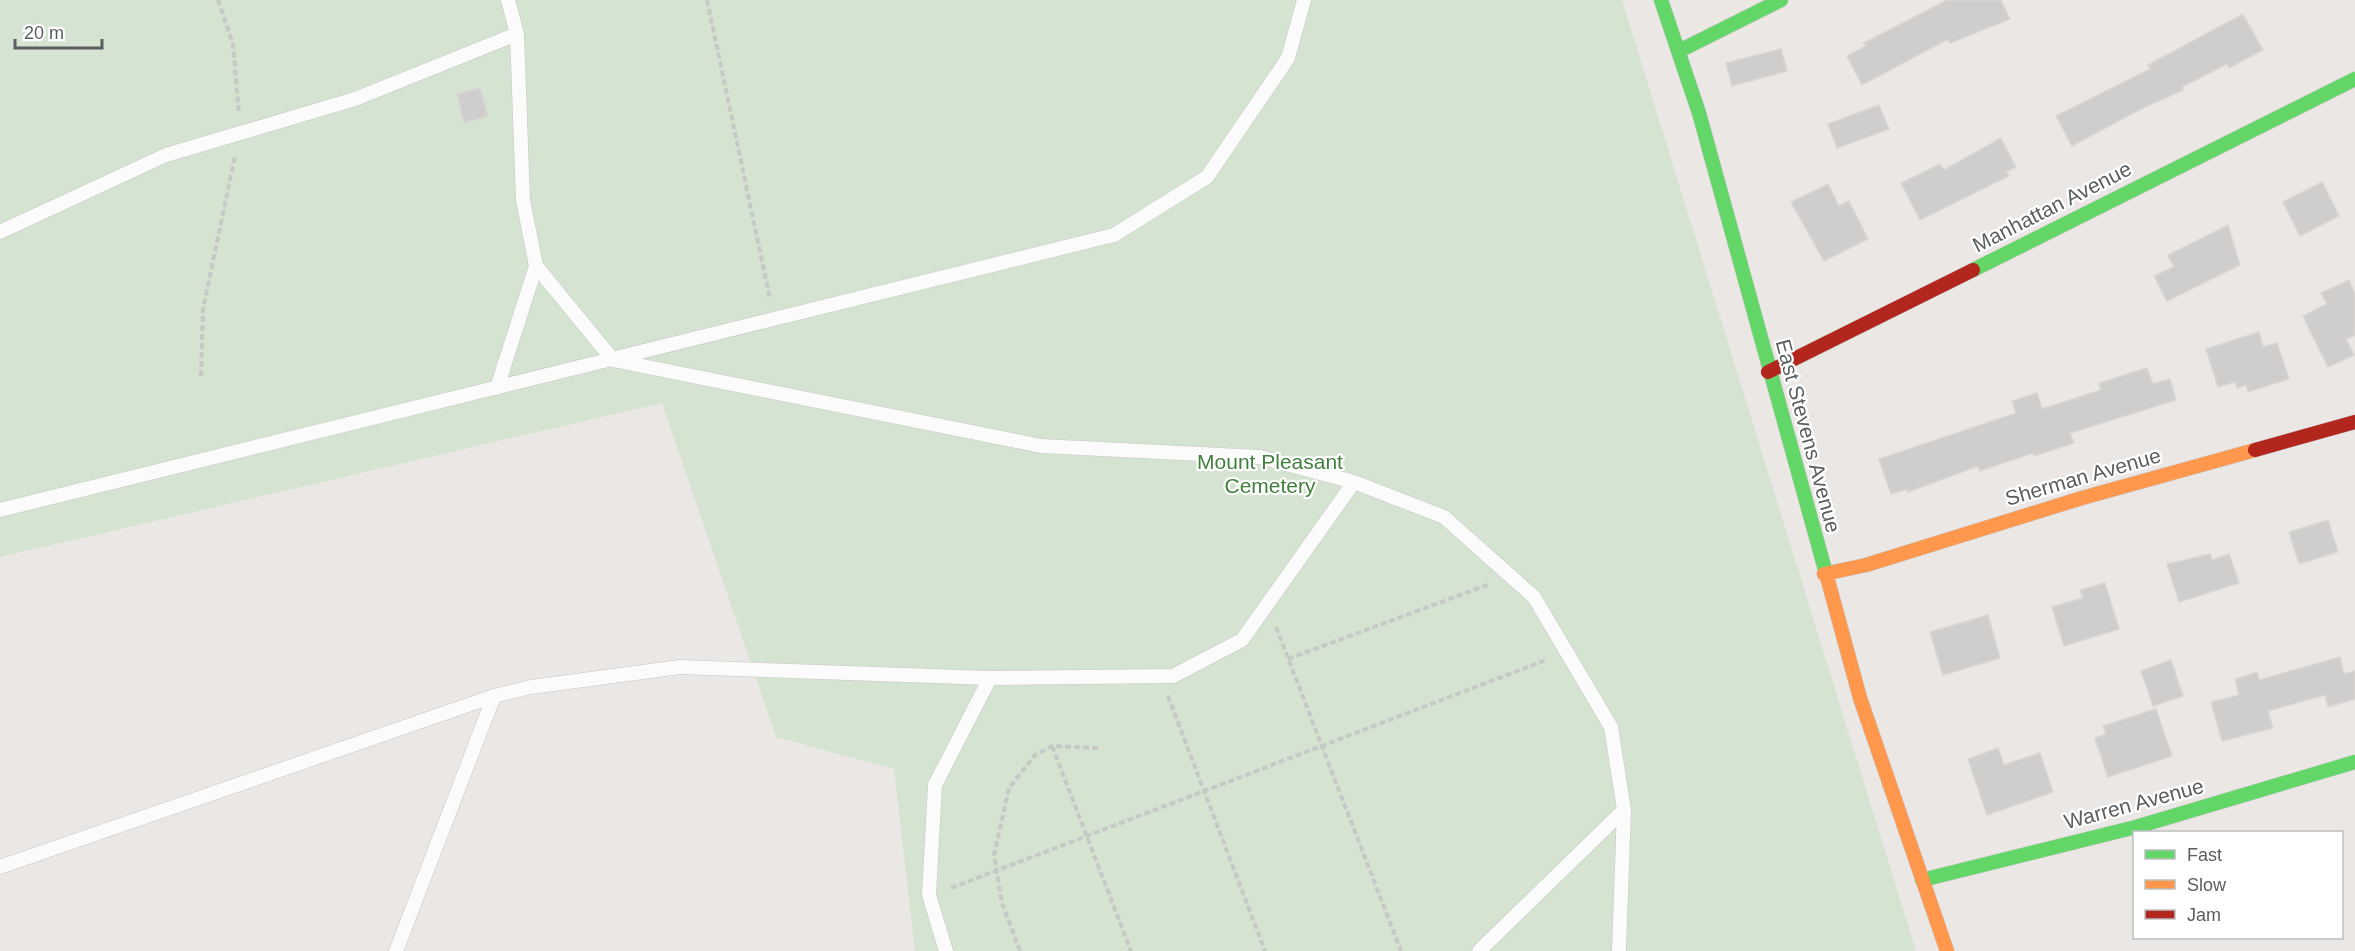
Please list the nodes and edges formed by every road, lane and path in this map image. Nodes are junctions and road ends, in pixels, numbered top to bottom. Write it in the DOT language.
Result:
graph roads {
  1 [pos="218,0"];
  2 [pos="508,0"];
  3 [pos="707,0"];
  4 [pos="1304,0"];
  5 [pos="1662,0"];
  6 [pos="1781,0"];
  7 [pos="517,34"];
  8 [pos="1679,51"];
  9 [pos="2355,80"];
  10 [pos="240,133"];
  11 [pos="0,232"];
  12 [pos="536,266"];
  13 [pos="774,320"];
  14 [pos="613,360"];
  15 [pos="1768,372"];
  16 [pos="201,376"];
  17 [pos="497,388"];
  18 [pos="2355,422"];
  19 [pos="1354,482"];
  20 [pos="0,510"];
  21 [pos="1824,574"];
  22 [pos="1510,576"];
  23 [pos="1267,604"];
  24 [pos="1567,653"];
  25 [pos="1288,659"];
  26 [pos="1161,676"];
  27 [pos="990,678"];
  28 [pos="494,696"];
  29 [pos="1052,746"];
  30 [pos="1322,746"];
  31 [pos="1098,748"];
  32 [pos="2355,762"];
  33 [pos="1204,791"];
  34 [pos="1624,810"];
  35 [pos="1087,836"];
  36 [pos="0,867"];
  37 [pos="997,871"];
  38 [pos="1922,880"];
  39 [pos="929,896"];
  40 [pos="396,951"];
  41 [pos="946,951"];
  42 [pos="1020,951"];
  43 [pos="1131,951"];
  44 [pos="1265,951"];
  45 [pos="1401,951"];
  46 [pos="1479,951"];
  47 [pos="1619,951"];
  48 [pos="1947,951"];
  1 -- 10 [label="path"];
  2 -- 7 [label="lane"];
  3 -- 13 [label="path"];
  4 -- 13 [label="lane"];
  5 -- 8 [label="street, East Stevens Avenue"];
  6 -- 8 [label="street"];
  7 -- 10 [label="lane"];
  7 -- 12 [label="lane"];
  8 -- 15 [label="street, East Stevens Avenue"];
  9 -- 15 [label="street, Manhattan Avenue"];
  10 -- 11 [label="lane"];
  10 -- 16 [label="path"];
  12 -- 14 [label="lane"];
  12 -- 17 [label="lane"];
  13 -- 14 [label="lane"];
  14 -- 17 [label="lane"];
  14 -- 19 [label="lane"];
  15 -- 21 [label="street, East Stevens Avenue"];
  17 -- 20 [label="lane"];
  18 -- 21 [label="street, Sherman Avenue"];
  19 -- 22 [label="lane"];
  19 -- 23 [label="lane"];
  21 -- 38 [label="street, East Stevens Avenue"];
  22 -- 24 [label="lane"];
  22 -- 25 [label="path"];
  23 -- 25 [label="path"];
  23 -- 26 [label="lane"];
  24 -- 30 [label="path"];
  24 -- 34 [label="lane"];
  25 -- 30 [label="path"];
  26 -- 27 [label="lane"];
  26 -- 33 [label="path"];
  27 -- 28 [label="lane"];
  27 -- 39 [label="lane"];
  28 -- 36 [label="lane"];
  28 -- 40 [label="lane"];
  29 -- 31 [label="path"];
  29 -- 35 [label="path"];
  29 -- 37 [label="path"];
  30 -- 33 [label="path"];
  30 -- 45 [label="path"];
  32 -- 38 [label="street, Warren Avenue"];
  33 -- 35 [label="path"];
  33 -- 44 [label="path"];
  34 -- 46 [label="lane"];
  34 -- 47 [label="lane"];
  35 -- 37 [label="path"];
  35 -- 43 [label="path"];
  37 -- 39 [label="path"];
  37 -- 42 [label="path"];
  38 -- 48 [label="street, East Stevens Avenue"];
  39 -- 41 [label="lane"];
}
